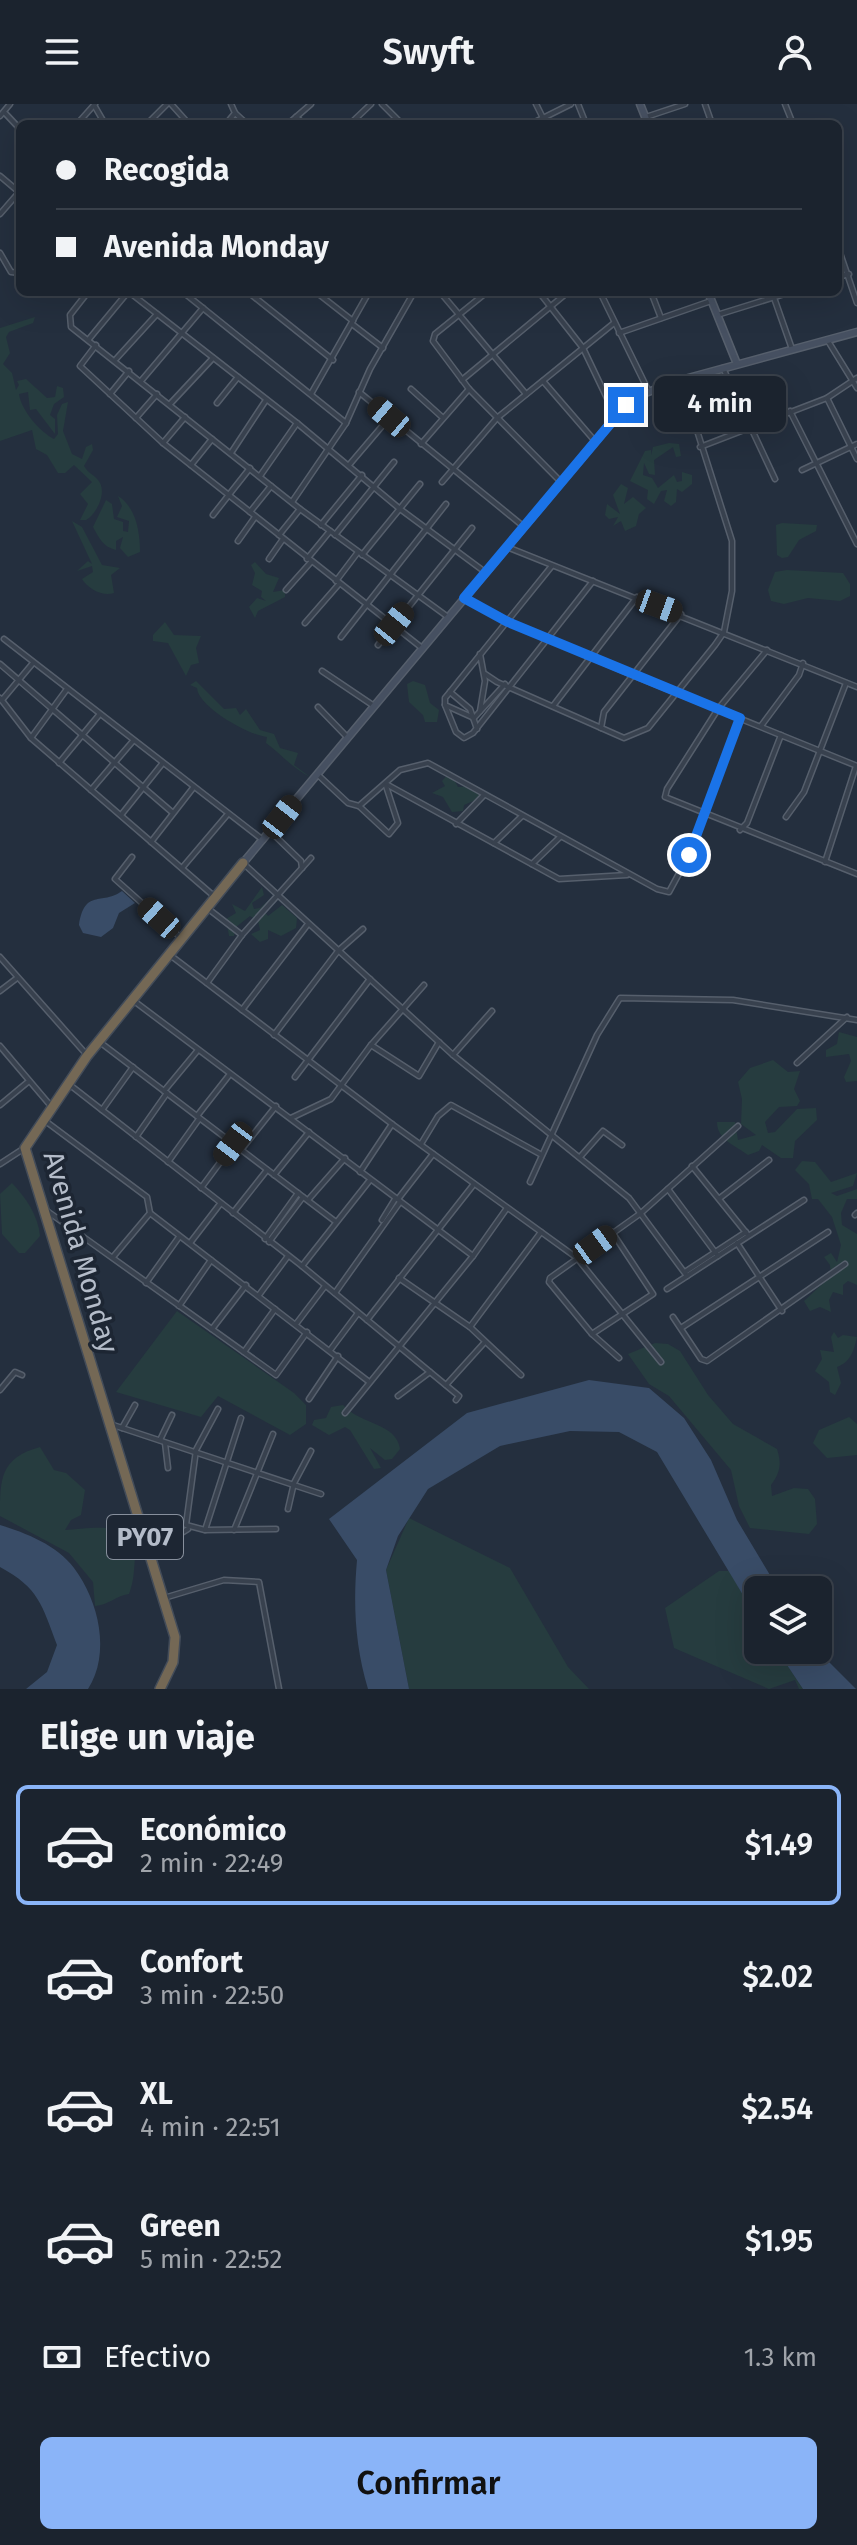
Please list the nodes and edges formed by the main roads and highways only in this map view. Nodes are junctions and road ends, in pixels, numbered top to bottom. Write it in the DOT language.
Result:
graph roads {
  1 [pos="710,296"];
  2 [pos="857,332"];
  3 [pos="737,364"];
  4 [pos="243,863"];
  5 [pos="160,1689"];
  1 -- 3 [label="main road"];
  2 -- 3 [label="main road, Avenida Monday"];
  3 -- 4 [label="main road, Avenida Monday"];
  4 -- 5 [label="highway, Avenida Monday / PY07"];
}
